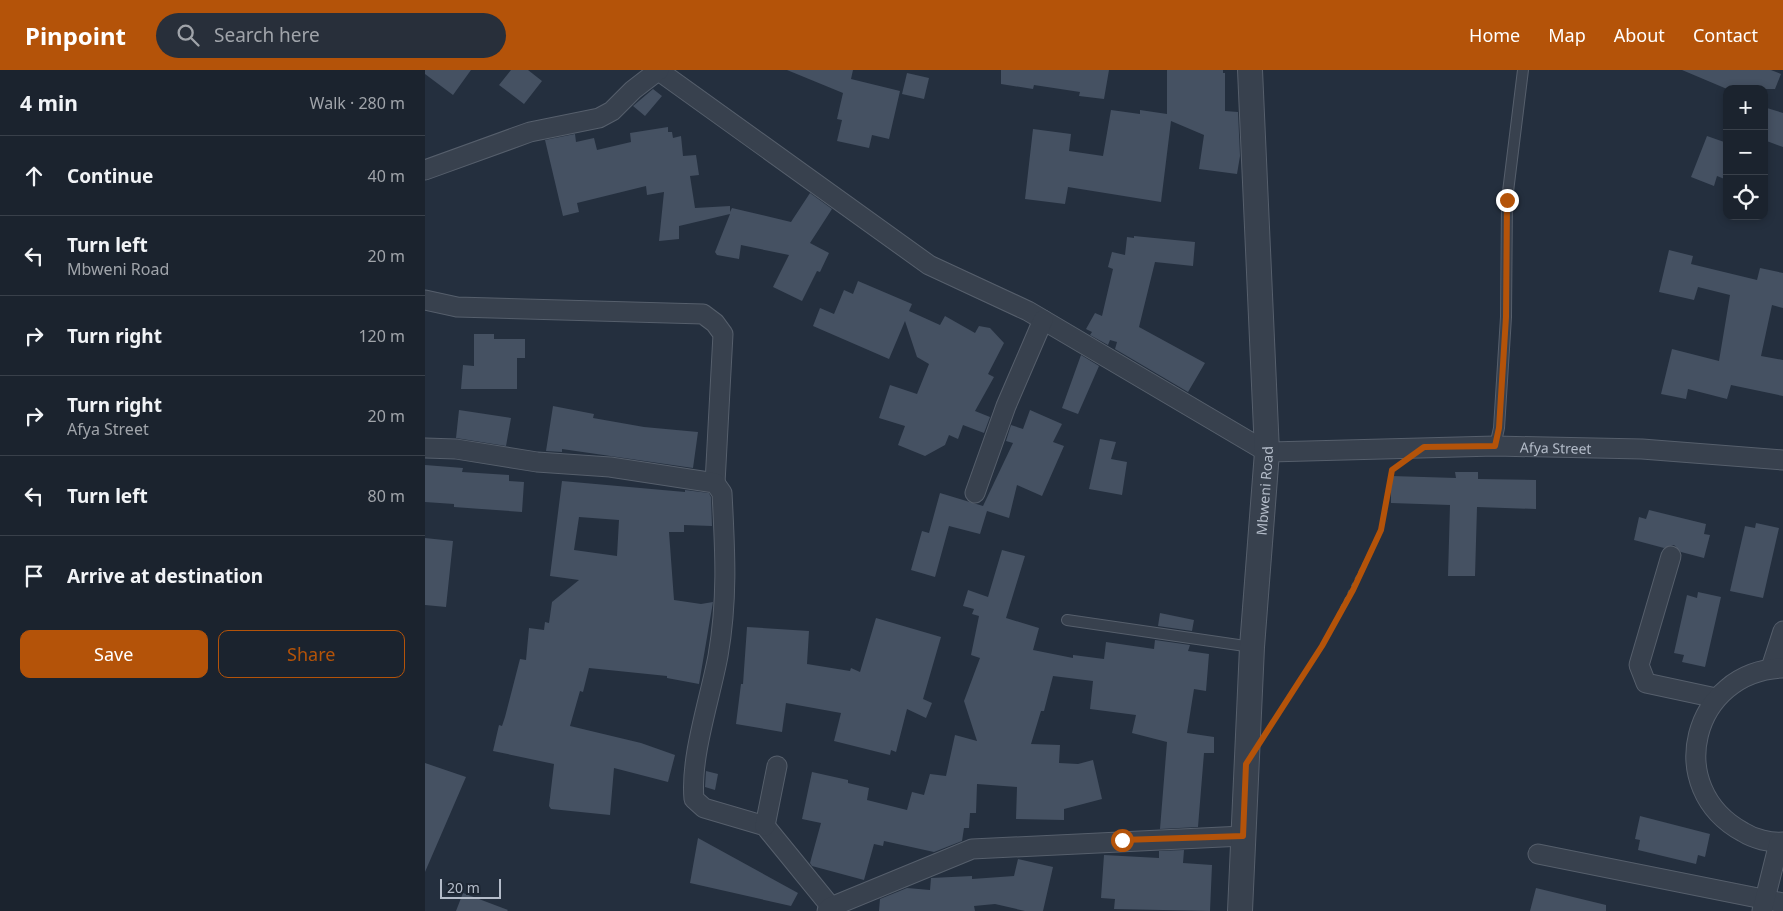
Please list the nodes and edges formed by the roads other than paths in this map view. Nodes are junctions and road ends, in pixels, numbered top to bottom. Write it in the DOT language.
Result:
graph roads {
  1 [pos="659,70"];
  2 [pos="1250,70"];
  3 [pos="1523,70"];
  4 [pos="425,169"];
  5 [pos="425,300"];
  6 [pos="1043,320"];
  7 [pos="1495,446"];
  8 [pos="425,448"];
  9 [pos="1267,452"];
  10 [pos="1783,460"];
  11 [pos="715,482"];
  12 [pos="975,493"];
  13 [pos="1671,556"];
  14 [pos="1067,620"];
  15 [pos="1783,631"];
  16 [pos="1252,647"];
  17 [pos="1777,668"];
  18 [pos="1716,698"];
  19 [pos="777,766"];
  20 [pos="765,826"];
  21 [pos="1243,836"];
  22 [pos="1781,843"];
  23 [pos="1538,854"];
  24 [pos="1770,905"];
  25 [pos="829,909"];
  26 [pos="1240,911"];
  1 -- 4 [label="street"];
  1 -- 6 [label="street"];
  2 -- 9 [label="street, Mbweni Road"];
  3 -- 7 [label="lane"];
  5 -- 11 [label="street"];
  6 -- 9 [label="street"];
  6 -- 12 [label="street"];
  7 -- 9 [label="street, Afya Street"];
  7 -- 10 [label="street, Afya Street"];
  8 -- 11 [label="street"];
  9 -- 16 [label="street, Mbweni Road"];
  11 -- 20 [label="street"];
  13 -- 18 [label="street"];
  14 -- 16 [label="lane"];
  15 -- 17 [label="street"];
  16 -- 21 [label="street, Mbweni Road"];
  17 -- 18 [label="street"];
  18 -- 22 [label="street"];
  19 -- 20 [label="street"];
  20 -- 25 [label="street"];
  21 -- 25 [label="street"];
  21 -- 26 [label="street, Mbweni Road"];
  22 -- 24 [label="street"];
  23 -- 24 [label="street"];
}
